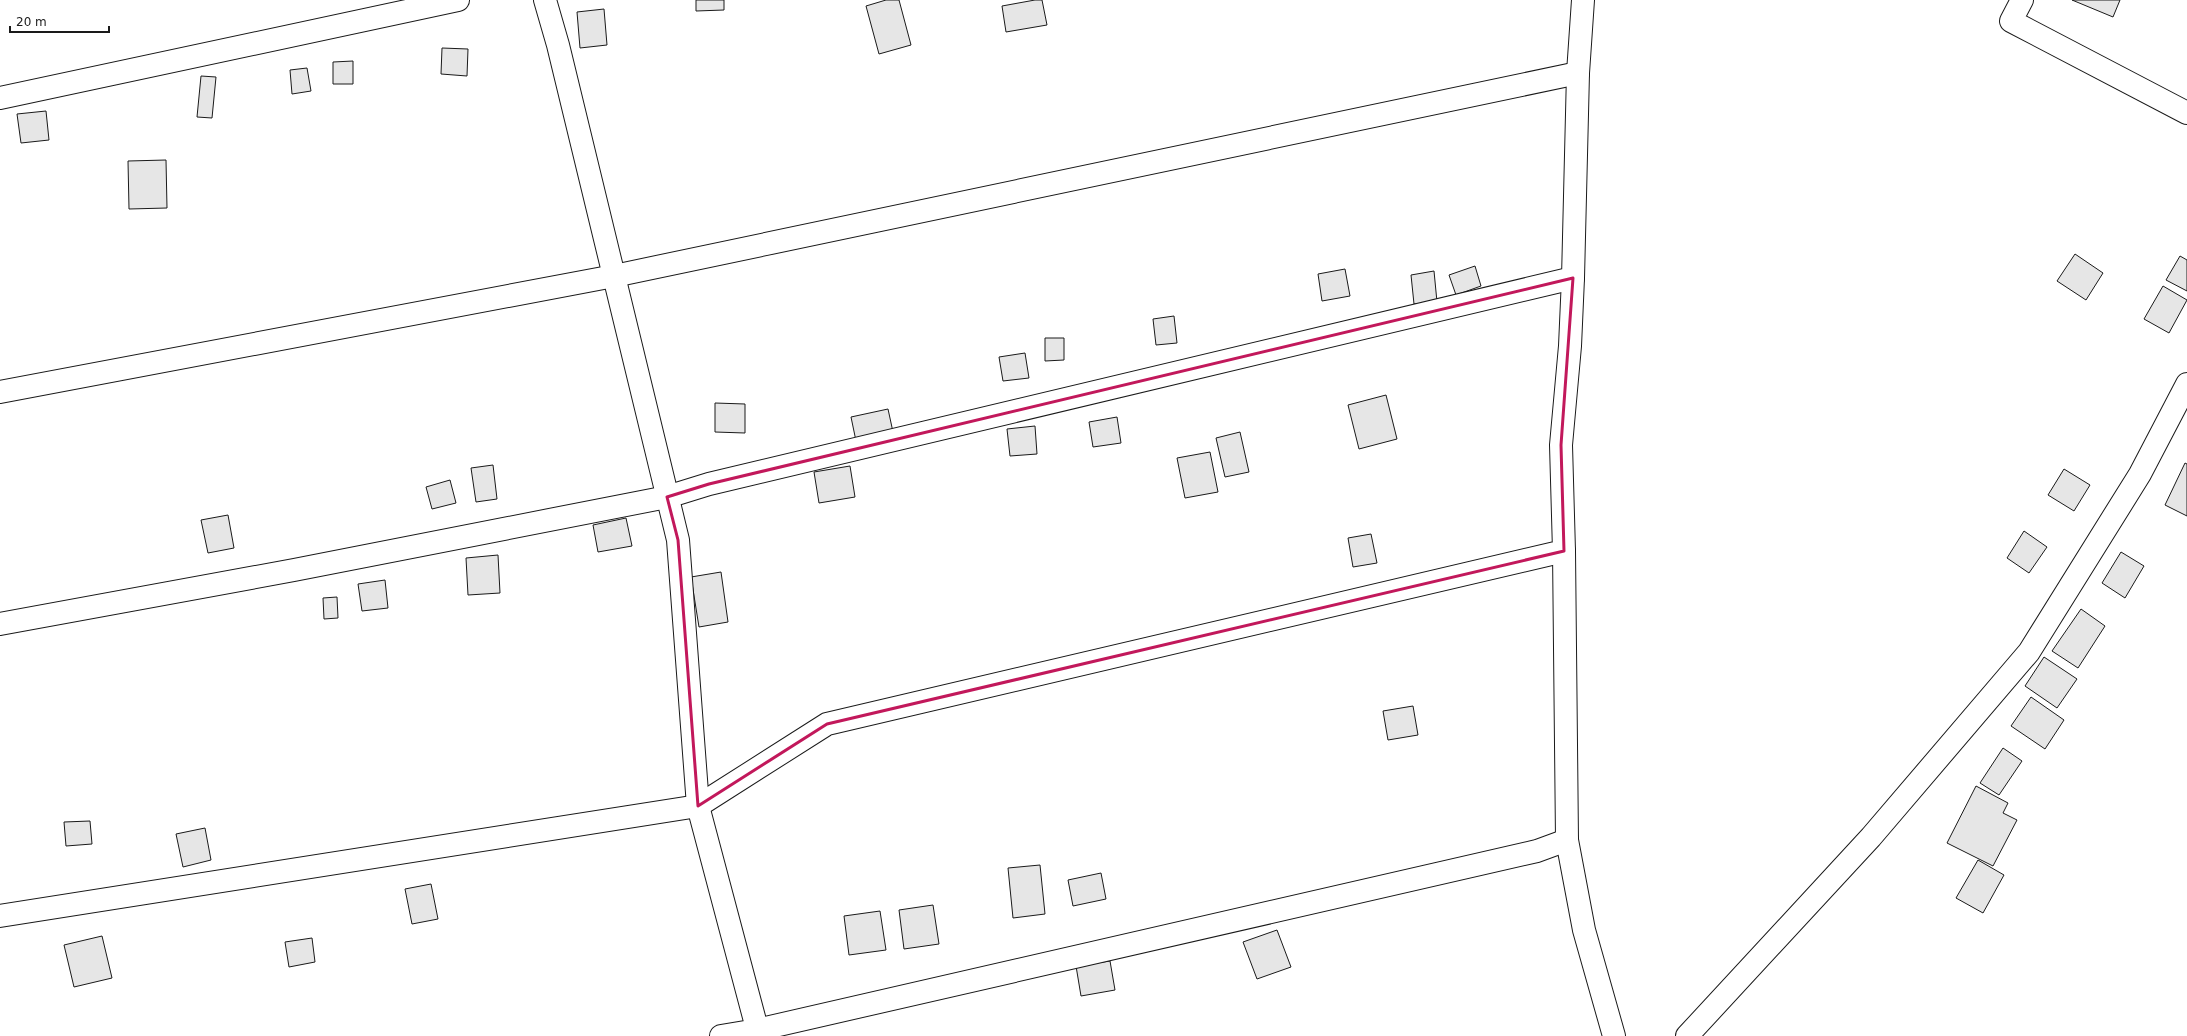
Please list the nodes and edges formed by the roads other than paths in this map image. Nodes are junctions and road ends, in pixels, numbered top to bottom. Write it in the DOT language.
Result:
graph roads {
  1 [pos="458,0"];
  2 [pos="545,0"];
  3 [pos="1583,0"];
  4 [pos="2022,0"];
  5 [pos="1578,73"];
  6 [pos="0,98"];
  7 [pos="2187,113"];
  8 [pos="614,276"];
  9 [pos="1573,278"];
  10 [pos="2187,384"];
  11 [pos="0,392"];
  12 [pos="667,497"];
  13 [pos="1564,550"];
  14 [pos="0,624"];
  15 [pos="698,806"];
  16 [pos="1567,840"];
  17 [pos="0,916"];
  18 [pos="758,1033"];
  19 [pos="721,1036"];
  20 [pos="1614,1036"];
  21 [pos="1687,1036"];
  1 -- 6 [label="street"];
  2 -- 8 [label="street"];
  3 -- 5 [label="street"];
  4 -- 7 [label="street"];
  5 -- 8 [label="street"];
  5 -- 9 [label="street"];
  8 -- 11 [label="street"];
  8 -- 12 [label="street"];
  9 -- 12 [label="street"];
  9 -- 13 [label="street"];
  10 -- 21 [label="street"];
  12 -- 14 [label="street"];
  12 -- 15 [label="street"];
  13 -- 15 [label="street"];
  13 -- 16 [label="street"];
  15 -- 17 [label="street"];
  15 -- 18 [label="street"];
  16 -- 18 [label="street"];
  16 -- 20 [label="street"];
  18 -- 19 [label="street"];
}
